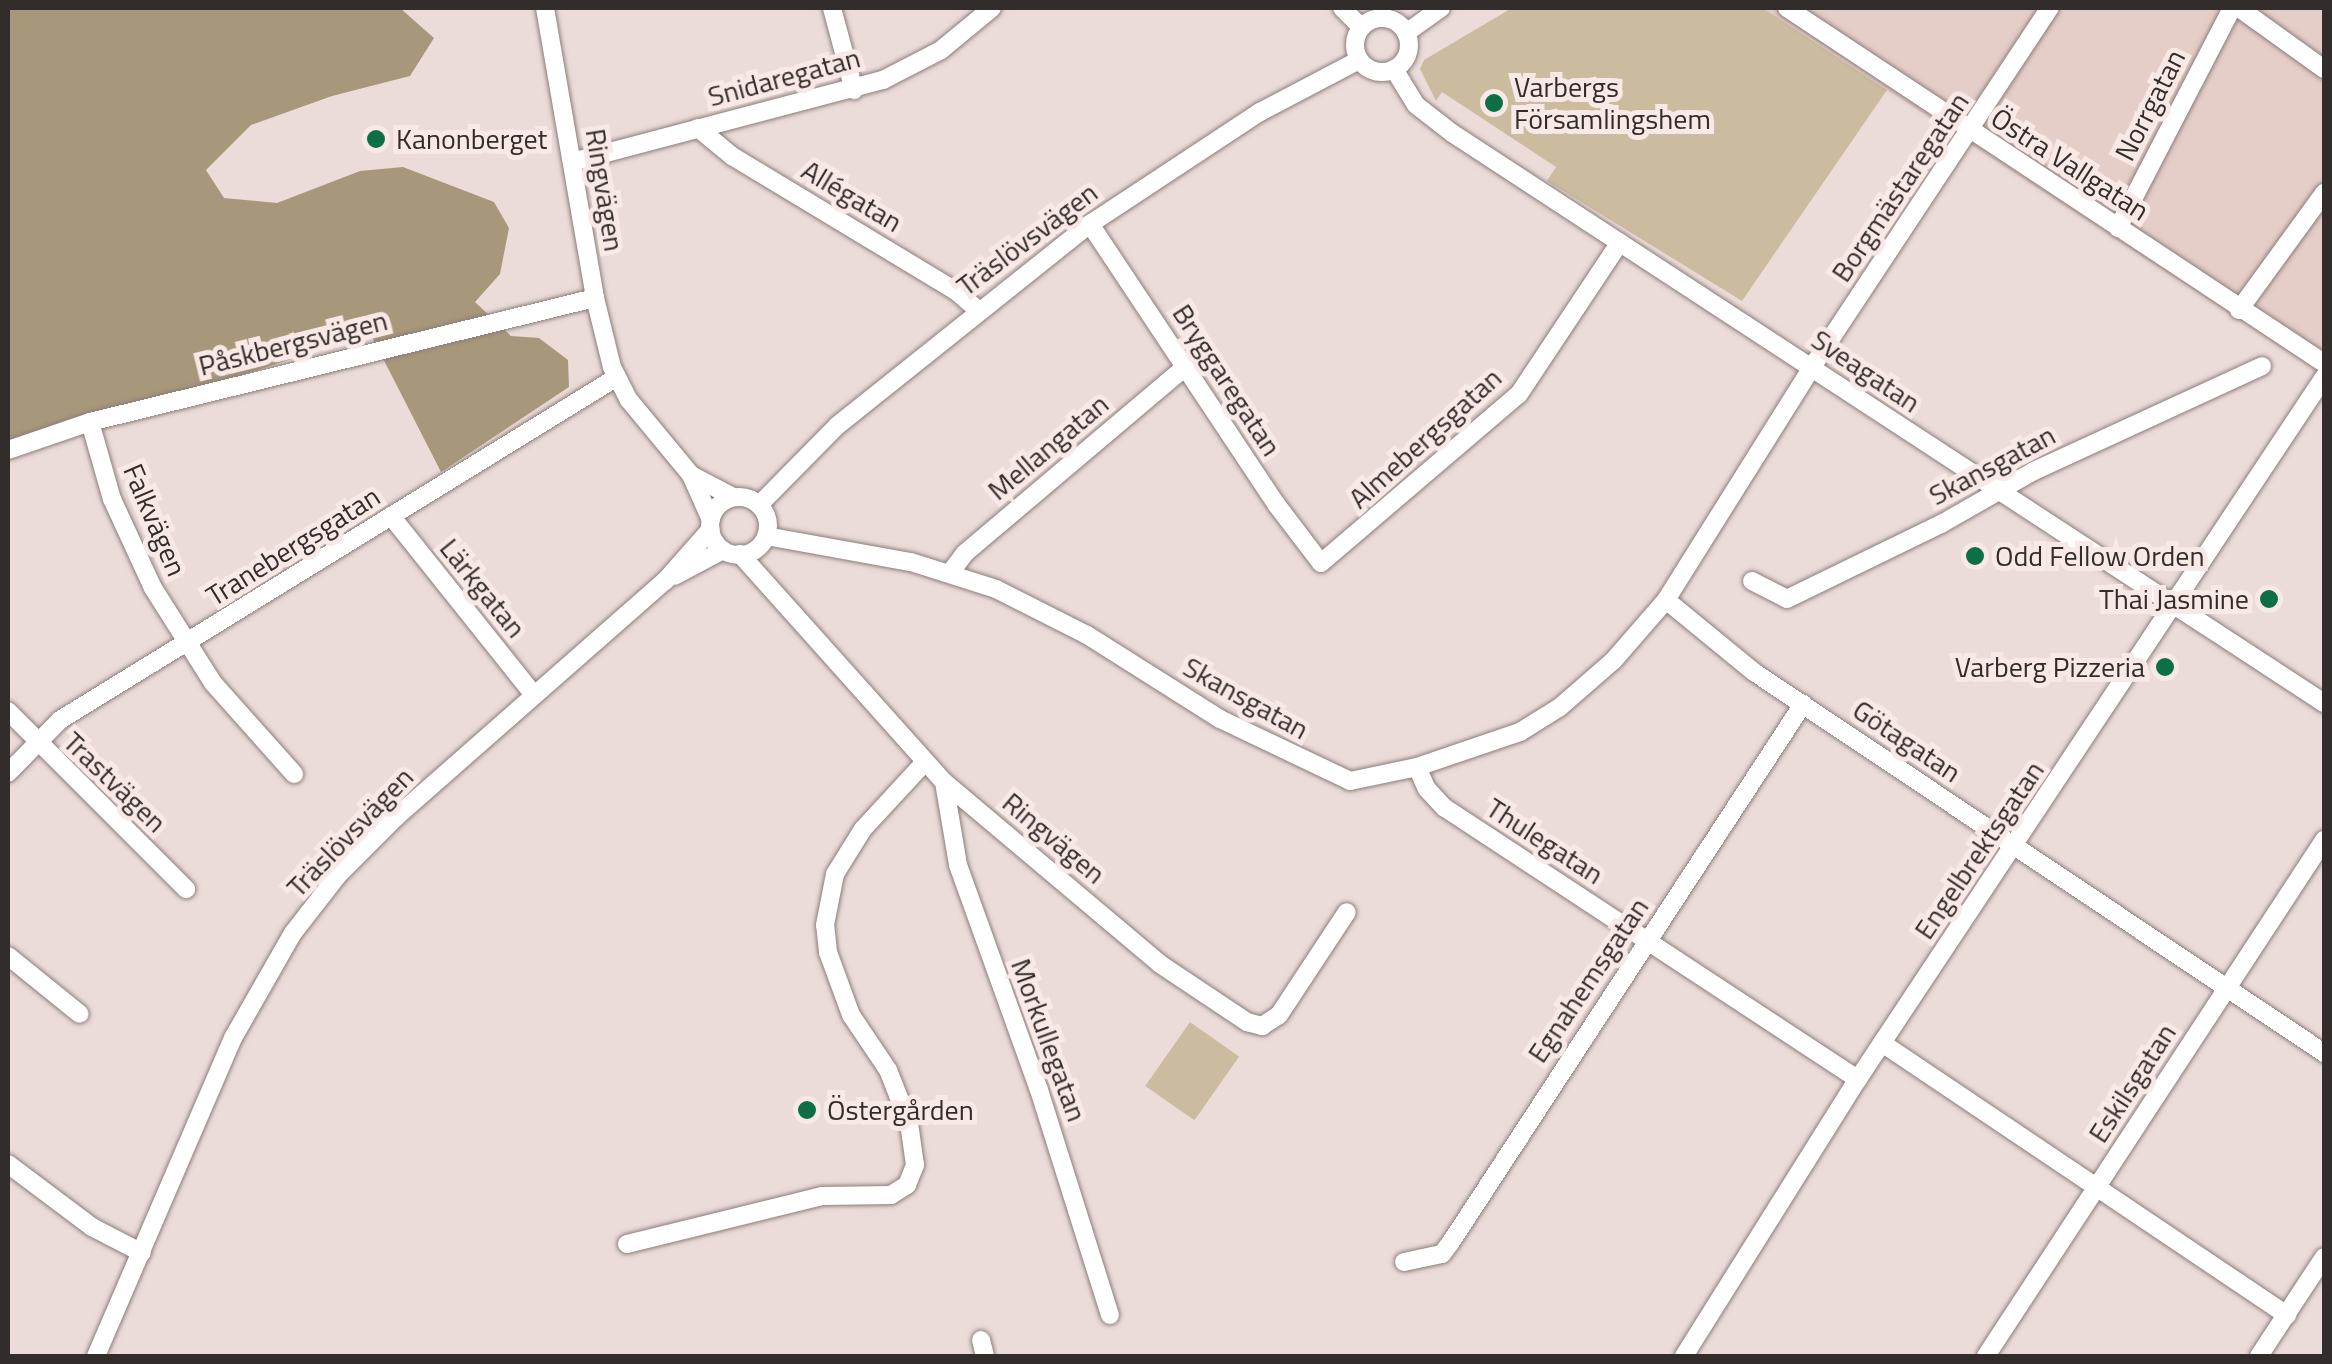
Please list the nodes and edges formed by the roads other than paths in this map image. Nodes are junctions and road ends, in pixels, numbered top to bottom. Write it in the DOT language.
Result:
graph roads {
  1 [pos="545,8"];
  2 [pos="832,8"];
  3 [pos="992,8"];
  4 [pos="1342,8"];
  5 [pos="1440,8"];
  6 [pos="2050,8"];
  7 [pos="2236,8"];
  8 [pos="1792,9"];
  9 [pos="1361,27"];
  10 [pos="1406,32"];
  11 [pos="1360,60"];
  12 [pos="1394,69"];
  13 [pos="2324,70"];
  14 [pos="854,90"];
  15 [pos="698,128"];
  16 [pos="1971,131"];
  17 [pos="572,162"];
  18 [pos="2324,193"];
  19 [pos="1090,224"];
  20 [pos="2118,228"];
  21 [pos="1620,242"];
  22 [pos="595,298"];
  23 [pos="978,310"];
  24 [pos="2240,310"];
  25 [pos="2324,363"];
  26 [pos="2262,366"];
  27 [pos="1186,367"];
  28 [pos="1812,367"];
  29 [pos="2324,376"];
  30 [pos="617,378"];
  31 [pos="90,422"];
  32 [pos="8,450"];
  33 [pos="691,475"];
  34 [pos="1998,492"];
  35 [pos="734,497"];
  36 [pos="760,505"];
  37 [pos="391,516"];
  38 [pos="711,525"];
  39 [pos="766,536"];
  40 [pos="732,552"];
  41 [pos="1321,563"];
  42 [pos="950,573"];
  43 [pos="665,581"];
  44 [pos="1752,581"];
  45 [pos="1666,600"];
  46 [pos="2174,604"];
  47 [pos="186,645"];
  48 [pos="533,694"];
  49 [pos="1802,704"];
  50 [pos="2324,704"];
  51 [pos="8,711"];
  52 [pos="34,742"];
  53 [pos="925,762"];
  54 [pos="1417,767"];
  55 [pos="8,773"];
  56 [pos="294,774"];
  57 [pos="944,782"];
  58 [pos="2324,840"];
  59 [pos="2014,847"];
  60 [pos="186,889"];
  61 [pos="1346,912"];
  62 [pos="1647,940"];
  63 [pos="8,956"];
  64 [pos="2227,989"];
  65 [pos="80,1014"];
  66 [pos="1882,1043"];
  67 [pos="2324,1053"];
  68 [pos="1858,1079"];
  69 [pos="8,1164"];
  70 [pos="2096,1188"];
  71 [pos="627,1244"];
  72 [pos="142,1253"];
  73 [pos="2324,1258"];
  74 [pos="1404,1262"];
  75 [pos="1110,1315"];
  76 [pos="2288,1315"];
  77 [pos="96,1356"];
  78 [pos="1684,1356"];
  79 [pos="1986,1356"];
  80 [pos="2259,1356"];
  1 -- 17 [label="street, Ringvägen"];
  2 -- 14 [label="street"];
  3 -- 14 [label="street, Snidaregatan"];
  4 -- 9 [label="street"];
  5 -- 10 [label="street"];
  6 -- 16 [label="street, Borgmästaregatan"];
  7 -- 13 [label="street"];
  7 -- 20 [label="street, Norrgatan"];
  8 -- 16 [label="street, Östra Vallgatan"];
  9 -- 10 [label="street"];
  9 -- 11 [label="street"];
  10 -- 12 [label="street"];
  11 -- 12 [label="street"];
  11 -- 19 [label="street, Träslövsvägen"];
  12 -- 21 [label="street, Sveagatan"];
  14 -- 15 [label="street, Snidaregatan"];
  15 -- 17 [label="street, Snidaregatan"];
  15 -- 23 [label="street, Allégatan"];
  16 -- 20 [label="street, Östra Vallgatan"];
  16 -- 28 [label="street, Borgmästaregatan"];
  17 -- 22 [label="street, Ringvägen"];
  18 -- 24 [label="street"];
  19 -- 23 [label="street, Träslövsvägen"];
  19 -- 27 [label="street, Bryggaregatan"];
  20 -- 24 [label="street, Östra Vallgatan"];
  21 -- 28 [label="street, Sveagatan"];
  21 -- 41 [label="street, Almebergsgatan"];
  22 -- 30 [label="street, Ringvägen"];
  22 -- 31 [label="street, Påskbergsvägen"];
  23 -- 36 [label="street, Träslövsvägen"];
  24 -- 25 [label="street, Östra Vallgatan"];
  26 -- 34 [label="street, Skansgatan"];
  27 -- 41 [label="street, Bryggaregatan"];
  27 -- 42 [label="street, Mellangatan"];
  28 -- 34 [label="street, Sveagatan"];
  28 -- 45 [label="street, Borgmästaregatan"];
  29 -- 46 [label="street, Engelbrektsgatan"];
  30 -- 33 [label="street, Ringvägen"];
  30 -- 37 [label="street, Tranebergsgatan"];
  31 -- 32 [label="street, Påskbergsvägen"];
  31 -- 47 [label="street, Falkvägen"];
  33 -- 35 [label="street, Ringvägen"];
  33 -- 38 [label="street, Ringvägen"];
  34 -- 44 [label="street, Skansgatan"];
  34 -- 46 [label="street, Sveagatan"];
  35 -- 36 [label="street"];
  35 -- 38 [label="street"];
  36 -- 39 [label="street"];
  37 -- 47 [label="street, Tranebergsgatan"];
  37 -- 48 [label="street, Lärkgatan"];
  38 -- 40 [label="street"];
  38 -- 43 [label="street, Träslövsvägen"];
  39 -- 40 [label="street"];
  39 -- 42 [label="street, Skansgatan"];
  40 -- 43 [label="street, Träslövsvägen"];
  40 -- 53 [label="street, Ringvägen"];
  42 -- 54 [label="street, Skansgatan"];
  43 -- 48 [label="street, Träslövsvägen"];
  45 -- 49 [label="street, Götagatan"];
  45 -- 54 [label="street, Skansgatan"];
  46 -- 50 [label="street, Sveagatan"];
  46 -- 59 [label="street, Engelbrektsgatan"];
  47 -- 52 [label="street, Tranebergsgatan"];
  47 -- 56 [label="street, Falkvägen"];
  48 -- 72 [label="street, Träslövsvägen"];
  49 -- 59 [label="street, Götagatan"];
  49 -- 62 [label="street, Egnahemsgatan"];
  51 -- 52 [label="street, Trastvägen"];
  52 -- 55 [label="street, Tranebergsgatan"];
  52 -- 60 [label="street, Trastvägen"];
  53 -- 57 [label="street, Ringvägen"];
  53 -- 71 [label="street"];
  54 -- 62 [label="street, Thulegatan"];
  57 -- 61 [label="street, Ringvägen"];
  57 -- 75 [label="street, Morkullegatan"];
  58 -- 64 [label="street, Eskilsgatan"];
  59 -- 64 [label="street, Götagatan"];
  59 -- 66 [label="street, Engelbrektsgatan"];
  62 -- 68 [label="street, Thulegatan"];
  62 -- 74 [label="street, Egnahemsgatan"];
  63 -- 65 [label="street"];
  64 -- 67 [label="street, Götagatan"];
  64 -- 70 [label="street, Eskilsgatan"];
  66 -- 68 [label="street, Engelbrektsgatan"];
  66 -- 70 [label="street"];
  68 -- 78 [label="street, Engelbrektsgatan"];
  69 -- 72 [label="street"];
  70 -- 76 [label="street"];
  70 -- 79 [label="street, Eskilsgatan"];
  72 -- 77 [label="street, Träslövsvägen"];
  73 -- 76 [label="street"];
  76 -- 80 [label="street"];
}
